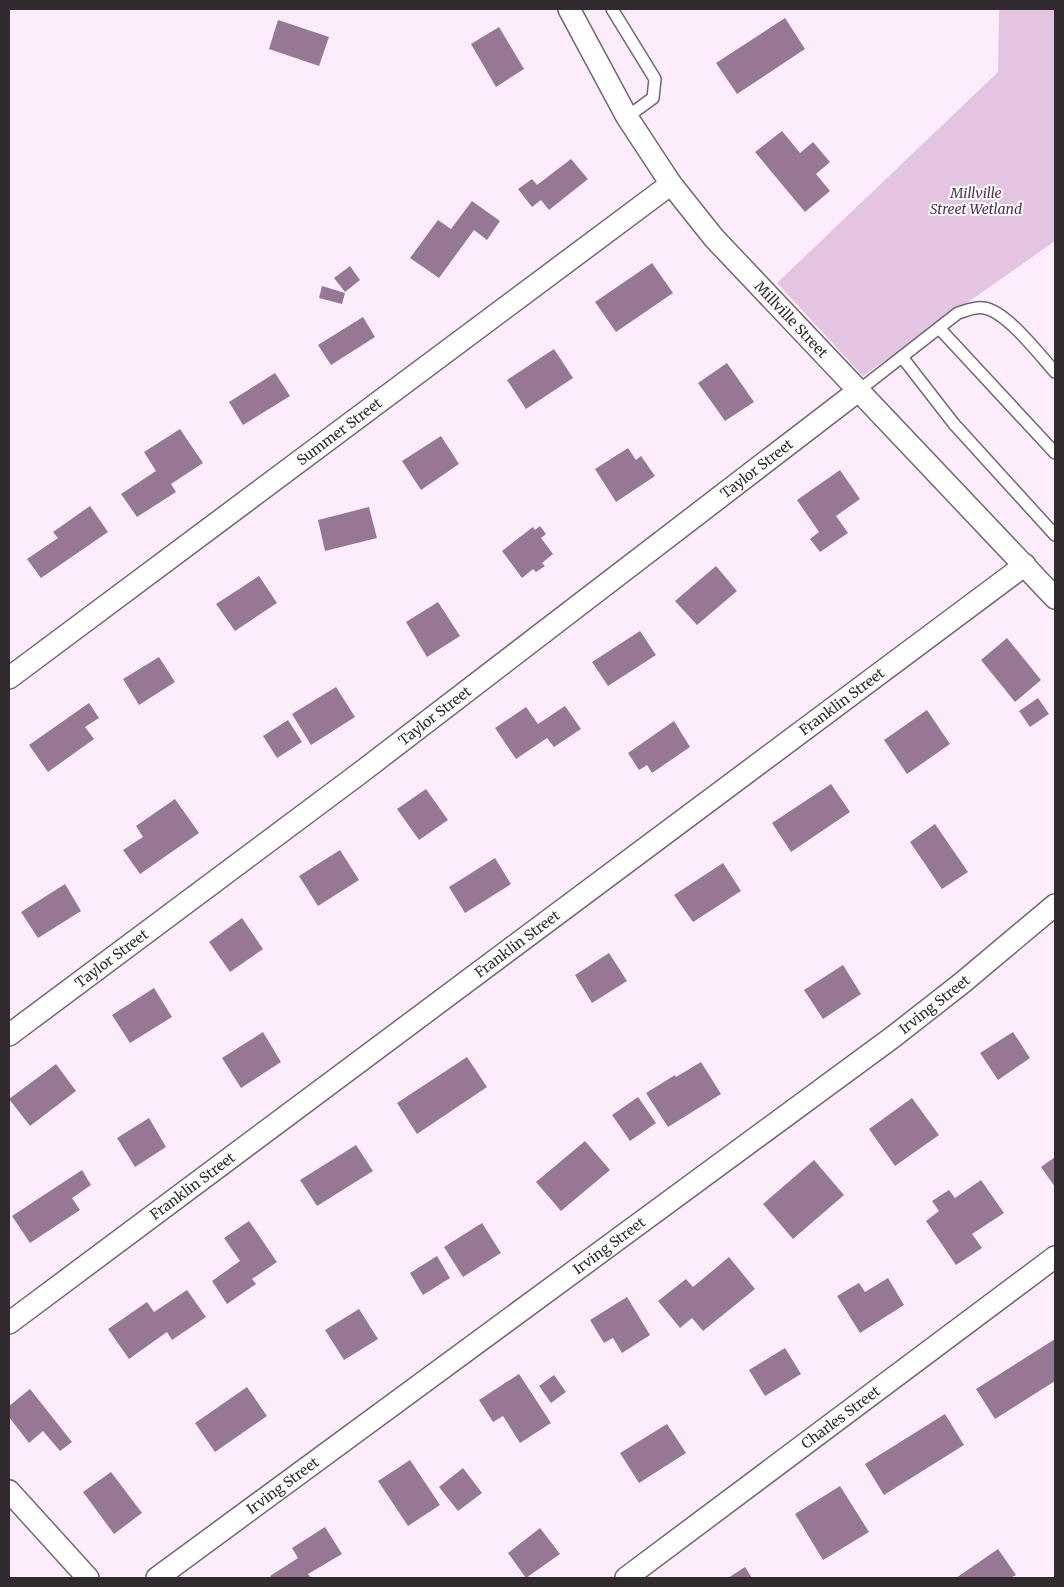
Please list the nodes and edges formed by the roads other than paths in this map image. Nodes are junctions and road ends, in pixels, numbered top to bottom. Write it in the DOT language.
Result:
graph roads {
  1 [pos="569,9"];
  2 [pos="612,9"];
  3 [pos="627,117"];
  4 [pos="671,184"];
  5 [pos="939,328"];
  6 [pos="902,357"];
  7 [pos="1055,372"];
  8 [pos="858,391"];
  9 [pos="1055,452"];
  10 [pos="1055,535"];
  11 [pos="1024,565"];
  12 [pos="1055,598"];
  13 [pos="9,678"];
  14 [pos="1055,905"];
  15 [pos="9,1035"];
  16 [pos="1055,1257"];
  17 [pos="9,1323"];
  18 [pos="9,1491"];
  19 [pos="88,1578"];
  20 [pos="157,1578"];
  21 [pos="626,1578"];
  1 -- 3 [label="street, Millville Street"];
  2 -- 3 [label="lane"];
  3 -- 4 [label="street, Millville Street"];
  4 -- 8 [label="street, Millville Street"];
  4 -- 13 [label="street, Summer Street"];
  5 -- 6 [label="lane"];
  5 -- 7 [label="lane"];
  5 -- 9 [label="lane"];
  6 -- 8 [label="lane"];
  6 -- 10 [label="lane"];
  8 -- 11 [label="street, Millville Street"];
  8 -- 15 [label="street, Taylor Street"];
  11 -- 12 [label="street, Millville Street"];
  11 -- 17 [label="street, Franklin Street"];
  14 -- 20 [label="street, Irving Street"];
  16 -- 21 [label="street, Charles Street"];
  18 -- 19 [label="street"];
}
